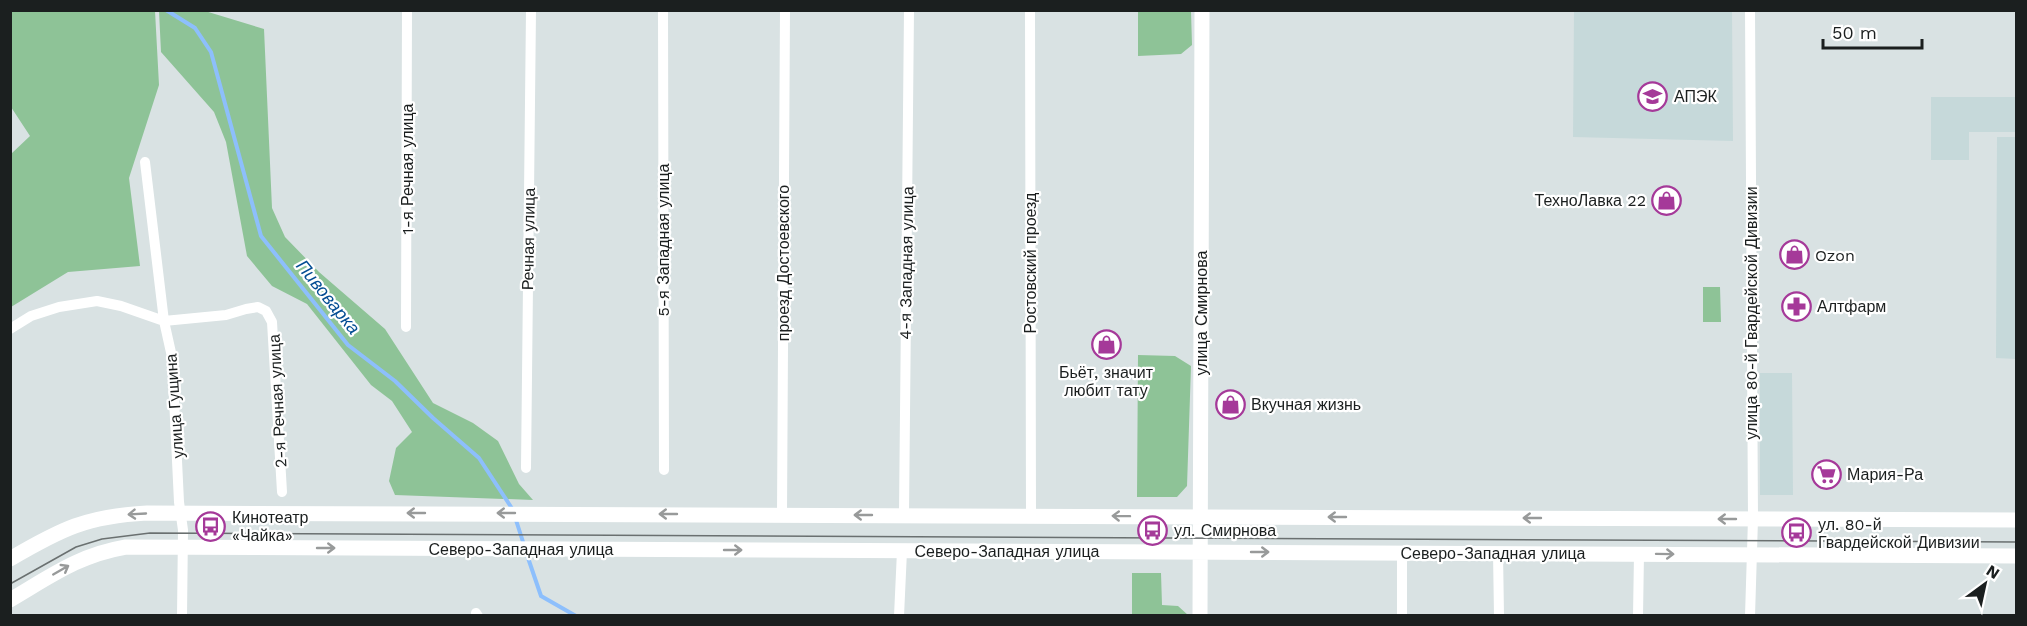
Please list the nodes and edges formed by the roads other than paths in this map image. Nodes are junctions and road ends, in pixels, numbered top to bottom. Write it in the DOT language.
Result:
graph roads {
  1 [pos="407,10"];
  2 [pos="531,10"];
  3 [pos="663,10"];
  4 [pos="785,10"];
  5 [pos="909,10"];
  6 [pos="1030,10"];
  7 [pos="1202,10"];
  8 [pos="1750,10"];
  9 [pos="145,162"];
  10 [pos="164,321"];
  11 [pos="406,327"];
  12 [pos="10,329"];
  13 [pos="526,468"];
  14 [pos="664,470"];
  15 [pos="282,492"];
  16 [pos="181,513"];
  17 [pos="782,515"];
  18 [pos="904,515"];
  19 [pos="1031,516"];
  20 [pos="1201,517"];
  21 [pos="1753,519"];
  22 [pos="2016,520"];
  23 [pos="184,547"];
  24 [pos="902,551"];
  25 [pos="1202,552"];
  26 [pos="1402,552"];
  27 [pos="1498,552"];
  28 [pos="1639,554"];
  29 [pos="1751,555"];
  30 [pos="2016,556"];
  31 [pos="10,559"];
  32 [pos="10,600"];
  33 [pos="182,615"];
  34 [pos="899,615"];
  35 [pos="1200,615"];
  36 [pos="1402,615"];
  37 [pos="1499,615"];
  38 [pos="1638,615"];
  39 [pos="1750,615"];
  1 -- 11 [label="street, 1-я Речная улица"];
  2 -- 13 [label="street, Речная улица"];
  3 -- 14 [label="street, 5-я Западная улица"];
  4 -- 17 [label="street, проезд Достоевского"];
  5 -- 18 [label="street, 4-я Западная улица"];
  6 -- 19 [label="street, Ростовский проезд"];
  7 -- 20 [label="main road, улица Смирнова"];
  8 -- 21 [label="street, улица 80-й Гвардейской Дивизии"];
  9 -- 10 [label="street, улица Гущина"];
  10 -- 12 [label="street"];
  10 -- 15 [label="street, 2-я Речная улица"];
  10 -- 16 [label="street, улица Гущина"];
  17 -- 16 [label="main road, one-way"];
  16 -- 23 [label="street, улица Гущина"];
  16 -- 31 [label="main road, one-way"];
  18 -- 17 [label="main road, one-way"];
  18 -- 19 [label="main road"];
  20 -- 19 [label="main road, one-way"];
  21 -- 20 [label="main road, one-way"];
  20 -- 25 [label="main road, улица Смирнова"];
  21 -- 22 [label="main road"];
  21 -- 29 [label="street, улица 80-й Гвардейской Дивизии"];
  23 -- 24 [label="main road, Северо-Западная улица, one-way"];
  32 -- 23 [label="main road, Северо-Западная улица, one-way"];
  23 -- 33 [label="street, улица Гущина"];
  24 -- 25 [label="main road, Северо-Западная улица"];
  24 -- 34 [label="street"];
  25 -- 26 [label="main road, Северо-Западная улица, one-way"];
  25 -- 35 [label="main road, улица Смирнова"];
  26 -- 27 [label="main road, Северо-Западная улица"];
  26 -- 36 [label="street"];
  27 -- 28 [label="main road, Северо-Западная улица"];
  27 -- 37 [label="street"];
  28 -- 29 [label="main road, Северо-Западная улица, one-way"];
  28 -- 38 [label="street"];
  29 -- 30 [label="main road, Северо-Западная улица"];
  29 -- 39 [label="street, улица 80-й Гвардейской Дивизии"];
}
